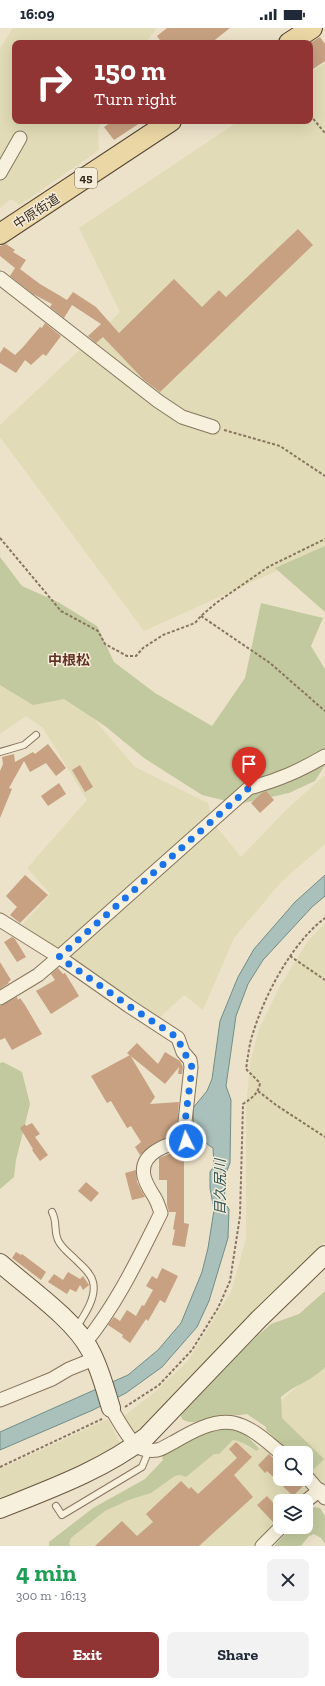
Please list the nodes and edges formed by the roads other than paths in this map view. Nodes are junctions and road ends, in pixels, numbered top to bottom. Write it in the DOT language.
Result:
graph roads {
  1 [pos="312,28"];
  2 [pos="294,40"];
  3 [pos="166,124"];
  4 [pos="20,138"];
  5 [pos="0,173"];
  6 [pos="0,234"];
  7 [pos="0,278"];
  8 [pos="213,427"];
  9 [pos="36,735"];
  10 [pos="0,752"];
  11 [pos="325,756"];
  12 [pos="0,920"];
  13 [pos="59,957"];
  14 [pos="0,998"];
  15 [pos="52,1212"];
  16 [pos="325,1255"];
  17 [pos="0,1263"];
  18 [pos="80,1336"];
  19 [pos="96,1363"];
  20 [pos="0,1400"];
  21 [pos="111,1408"];
  22 [pos="273,1446"];
  23 [pos="142,1448"];
  24 [pos="313,1484"];
  25 [pos="322,1494"];
  26 [pos="56,1506"];
  27 [pos="0,1509"];
  28 [pos="274,1534"];
  29 [pos="262,1546"];
  1 -- 2 [label="main road"];
  3 -- 6 [label="main road, 中原街道 / 45"];
  4 -- 5 [label="street"];
  7 -- 8 [label="street"];
  9 -- 10 [label="lane"];
  11 -- 13 [label="street"];
  12 -- 13 [label="street"];
  13 -- 14 [label="street"];
  13 -- 18 [label="street"];
  15 -- 18 [label="lane"];
  16 -- 23 [label="street"];
  17 -- 18 [label="street"];
  18 -- 19 [label="street"];
  19 -- 20 [label="street"];
  19 -- 21 [label="street"];
  21 -- 23 [label="street"];
  22 -- 23 [label="street"];
  23 -- 26 [label="lane"];
  23 -- 27 [label="street"];
  24 -- 25 [label="street"];
  28 -- 29 [label="street"];
}
